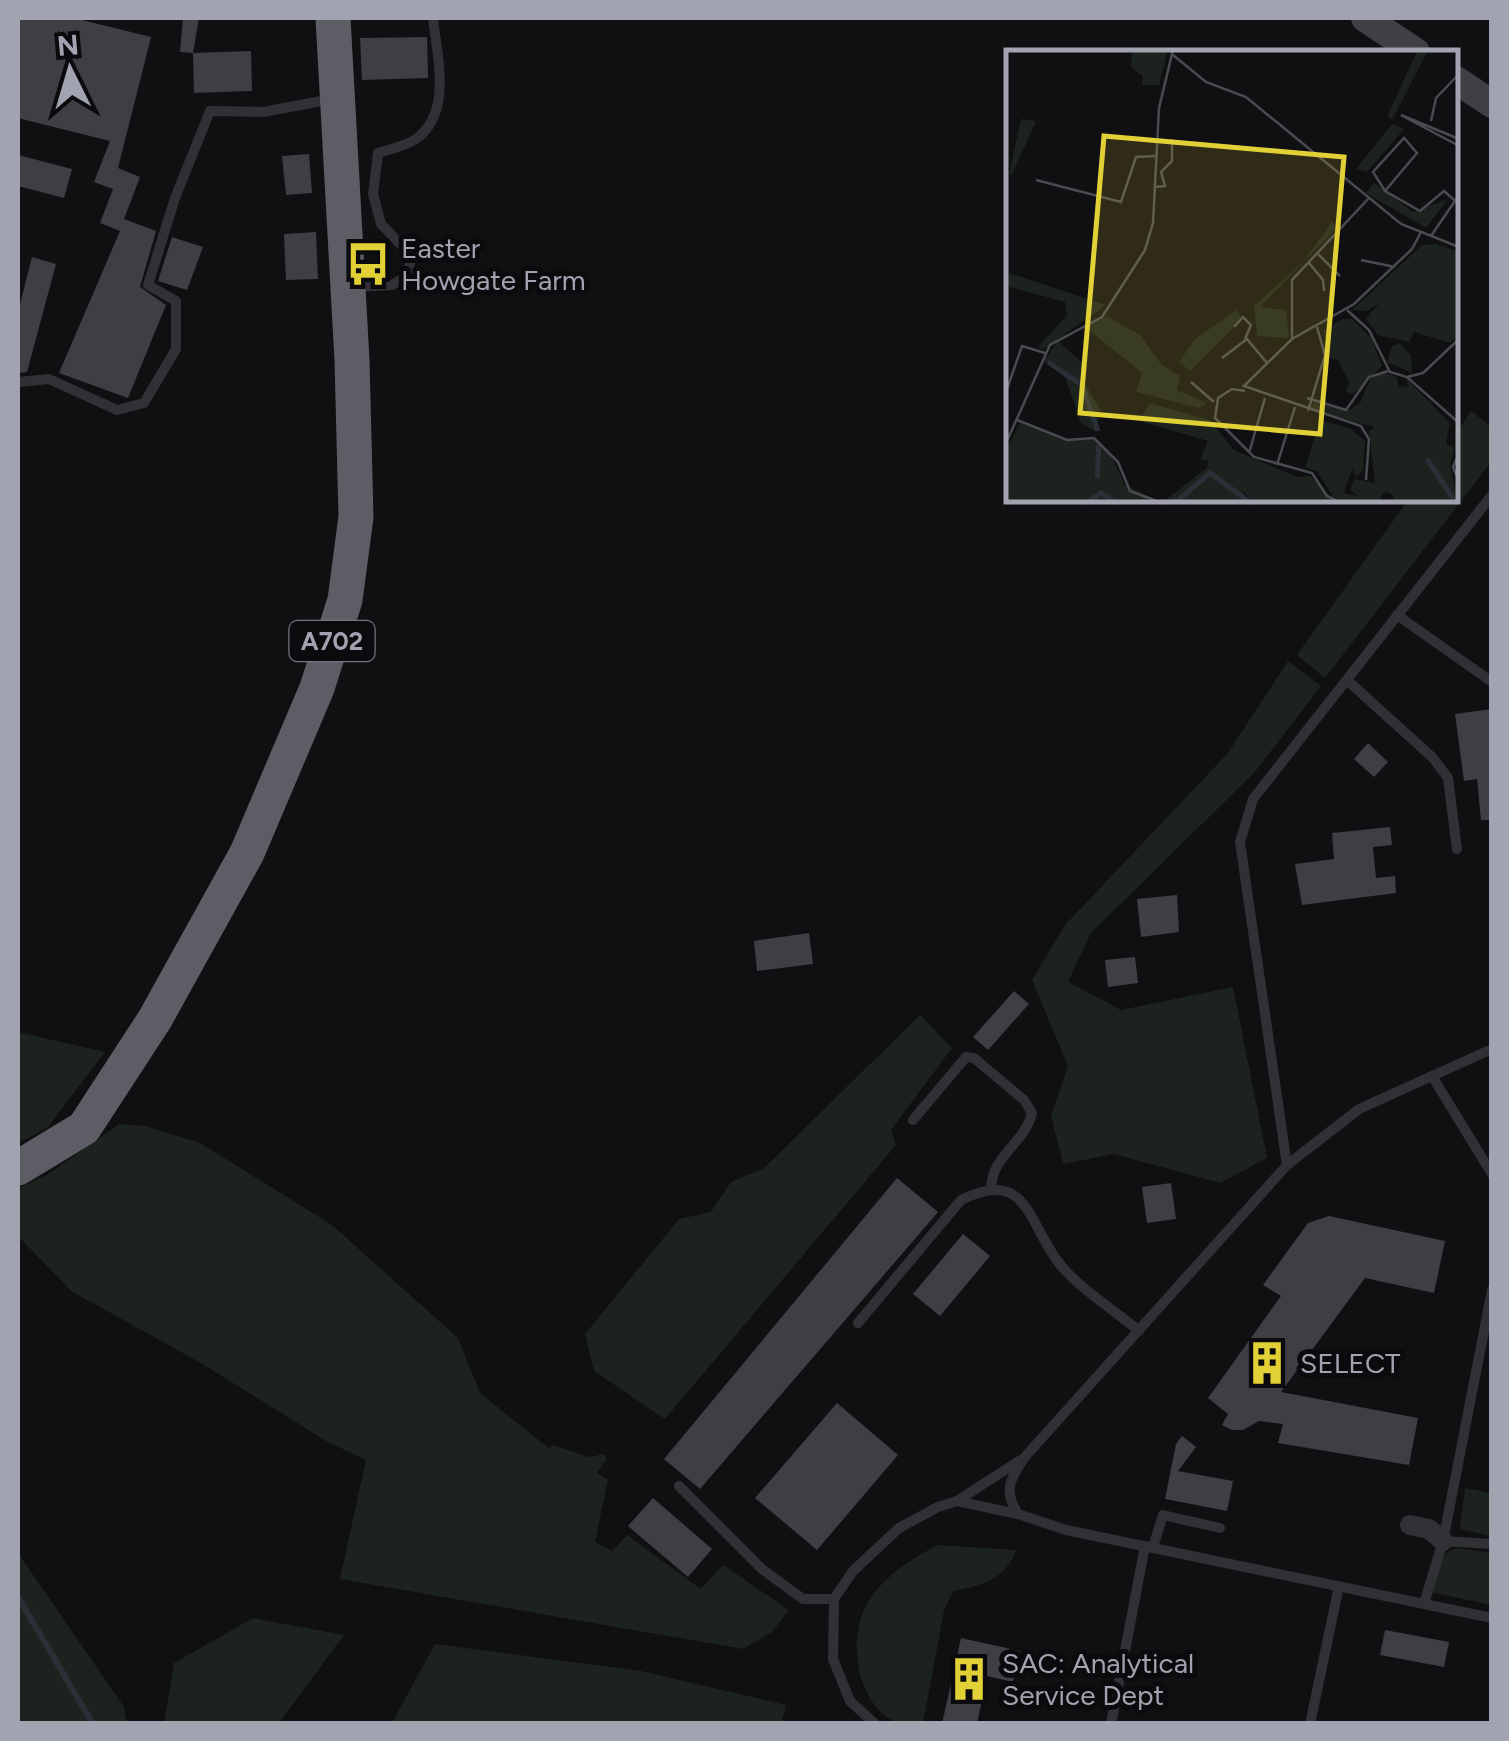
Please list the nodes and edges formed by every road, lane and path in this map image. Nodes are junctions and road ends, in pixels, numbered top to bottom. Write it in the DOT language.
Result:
graph roads {
  1 [pos="333,18"];
  2 [pos="432,18"];
  3 [pos="1365,18"];
  4 [pos="1413,50"];
  5 [pos="1459,82"];
  6 [pos="338,98"];
  7 [pos="1492,104"];
  8 [pos="348,287"];
  9 [pos="18,382"];
  10 [pos="1492,494"];
  11 [pos="1397,615"];
  12 [pos="1346,680"];
  13 [pos="1492,682"];
  14 [pos="1457,849"];
  15 [pos="1492,1049"];
  16 [pos="1432,1076"];
  17 [pos="913,1120"];
  18 [pos="1287,1165"];
  19 [pos="18,1168"];
  20 [pos="1492,1174"];
  21 [pos="992,1190"];
  22 [pos="1492,1290"];
  23 [pos="858,1323"];
  24 [pos="1139,1331"];
  25 [pos="1024,1458"];
  26 [pos="679,1486"];
  27 [pos="957,1501"];
  28 [pos="1018,1514"];
  29 [pos="1410,1524"];
  30 [pos="1220,1528"];
  31 [pos="1443,1541"];
  32 [pos="1492,1544"];
  33 [pos="1149,1547"];
  34 [pos="1339,1586"];
  35 [pos="834,1599"];
  36 [pos="1424,1604"];
  37 [pos="1492,1618"];
  38 [pos="875,1724"];
  39 [pos="1110,1724"];
  40 [pos="1310,1724"];
  1 -- 6 [label="highway, A702"];
  2 -- 8 [label="lane"];
  3 -- 4 [label="street"];
  5 -- 7 [label="street"];
  6 -- 8 [label="highway, A702"];
  6 -- 9 [label="lane"];
  8 -- 19 [label="highway, A702"];
  10 -- 11 [label="lane"];
  11 -- 12 [label="lane"];
  11 -- 13 [label="lane"];
  12 -- 14 [label="lane"];
  12 -- 18 [label="lane"];
  15 -- 16 [label="lane"];
  16 -- 18 [label="lane"];
  16 -- 20 [label="lane"];
  17 -- 21 [label="lane"];
  18 -- 24 [label="lane"];
  21 -- 23 [label="lane"];
  21 -- 24 [label="lane"];
  22 -- 31 [label="lane"];
  24 -- 25 [label="lane"];
  25 -- 27 [label="lane"];
  25 -- 28 [label="lane"];
  26 -- 35 [label="lane"];
  27 -- 28 [label="lane"];
  27 -- 35 [label="lane"];
  28 -- 33 [label="lane"];
  29 -- 31 [label="street"];
  30 -- 33 [label="lane"];
  31 -- 32 [label="lane"];
  31 -- 36 [label="lane"];
  33 -- 34 [label="lane"];
  33 -- 39 [label="lane"];
  34 -- 36 [label="lane"];
  34 -- 40 [label="lane"];
  35 -- 38 [label="lane"];
  36 -- 37 [label="lane"];
}
